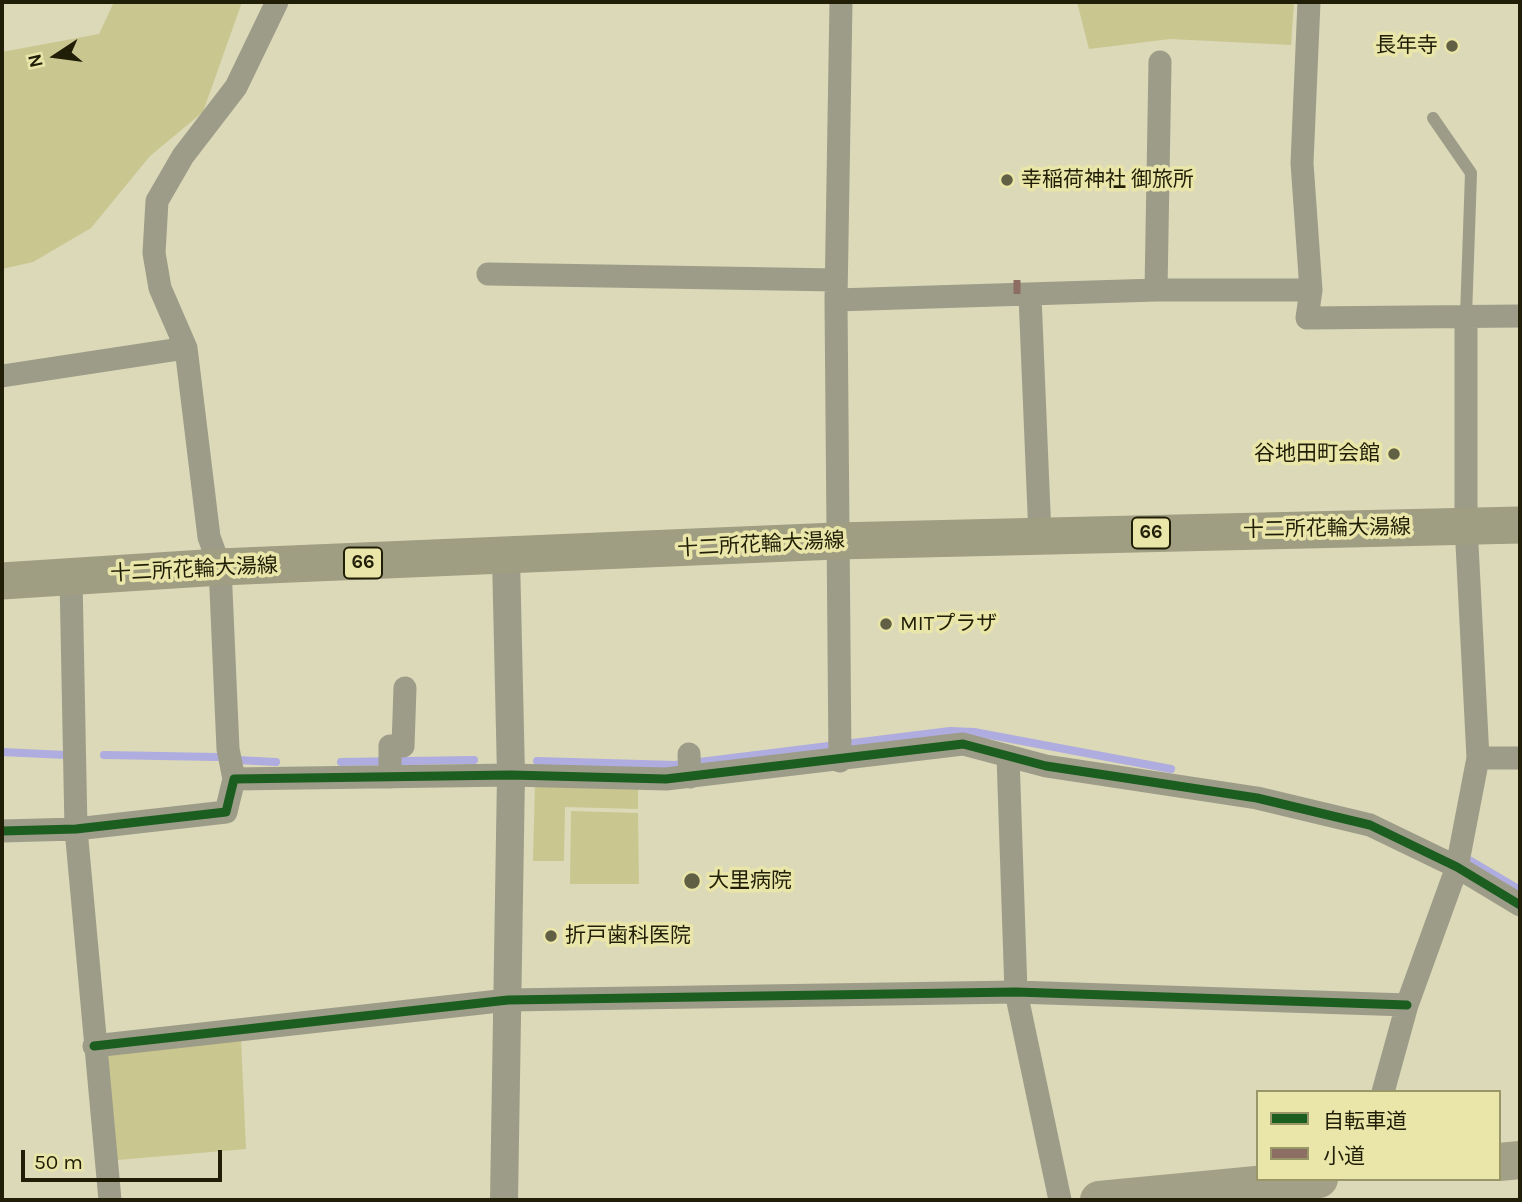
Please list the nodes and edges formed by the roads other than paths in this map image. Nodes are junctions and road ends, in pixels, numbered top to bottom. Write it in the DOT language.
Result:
graph roads {
  1 [pos="277,2"];
  2 [pos="841,2"];
  3 [pos="1309,2"];
  4 [pos="1160,62"];
  5 [pos="1433,118"];
  6 [pos="488,274"];
  7 [pos="836,290"];
  8 [pos="1156,290"];
  9 [pos="1311,290"];
  10 [pos="1030,296"];
  11 [pos="1466,316"];
  12 [pos="1520,316"];
  13 [pos="186,348"];
  14 [pos="2,376"];
  15 [pos="1520,525"];
  16 [pos="1465,526"];
  17 [pos="1040,536"];
  18 [pos="836,541"];
  19 [pos="506,557"];
  20 [pos="220,567"];
  21 [pos="71,578"];
  22 [pos="2,581"];
  23 [pos="405,688"];
  24 [pos="1008,756"];
  25 [pos="1478,758"];
  26 [pos="1520,758"];
  27 [pos="840,760"];
  28 [pos="512,775"];
  29 [pos="390,776"];
  30 [pos="234,779"];
  31 [pos="76,829"];
  32 [pos="2,831"];
  33 [pos="1457,867"];
  34 [pos="1520,905"];
  35 [pos="1016,992"];
  36 [pos="508,1000"];
  37 [pos="1407,1005"];
  38 [pos="94,1046"];
  39 [pos="1385,1090"];
  40 [pos="1520,1160"];
  41 [pos="1501,1162"];
  42 [pos="1299,1181"];
  43 [pos="110,1200"];
  44 [pos="504,1200"];
  45 [pos="1060,1200"];
  46 [pos="1099,1200"];
  1 -- 13 [label="street"];
  2 -- 7 [label="street"];
  3 -- 9 [label="street"];
  4 -- 8 [label="street"];
  5 -- 11 [label="lane"];
  6 -- 7 [label="street"];
  7 -- 10 [label="street"];
  7 -- 18 [label="street"];
  8 -- 9 [label="street"];
  8 -- 10 [label="street"];
  9 -- 11 [label="street"];
  10 -- 17 [label="street"];
  11 -- 12 [label="street"];
  11 -- 16 [label="street"];
  13 -- 14 [label="street"];
  13 -- 20 [label="street"];
  15 -- 16 [label="main road, 十二所花輪大湯線 / 66"];
  16 -- 17 [label="main road, 十二所花輪大湯線 / 66"];
  16 -- 25 [label="street"];
  17 -- 18 [label="main road, 十二所花輪大湯線 / 66"];
  18 -- 19 [label="main road, 十二所花輪大湯線 / 66"];
  18 -- 27 [label="street"];
  19 -- 20 [label="main road, 十二所花輪大湯線 / 66"];
  19 -- 28 [label="street"];
  20 -- 21 [label="main road, 十二所花輪大湯線 / 66"];
  20 -- 30 [label="street"];
  21 -- 22 [label="main road, 十二所花輪大湯線 / 66"];
  21 -- 31 [label="street"];
  23 -- 29 [label="street"];
  24 -- 27 [label="street"];
  24 -- 33 [label="street"];
  24 -- 35 [label="street"];
  25 -- 26 [label="street"];
  25 -- 33 [label="street"];
  27 -- 28 [label="street"];
  28 -- 29 [label="street"];
  28 -- 36 [label="street"];
  29 -- 30 [label="street"];
  30 -- 31 [label="street"];
  31 -- 32 [label="street"];
  31 -- 38 [label="street"];
  33 -- 34 [label="street"];
  33 -- 37 [label="street"];
  35 -- 36 [label="street"];
  35 -- 37 [label="street"];
  35 -- 45 [label="street"];
  36 -- 38 [label="street"];
  36 -- 44 [label="street"];
  37 -- 39 [label="street"];
  38 -- 43 [label="street"];
  40 -- 41 [label="highway"];
  42 -- 46 [label="highway"];
}
